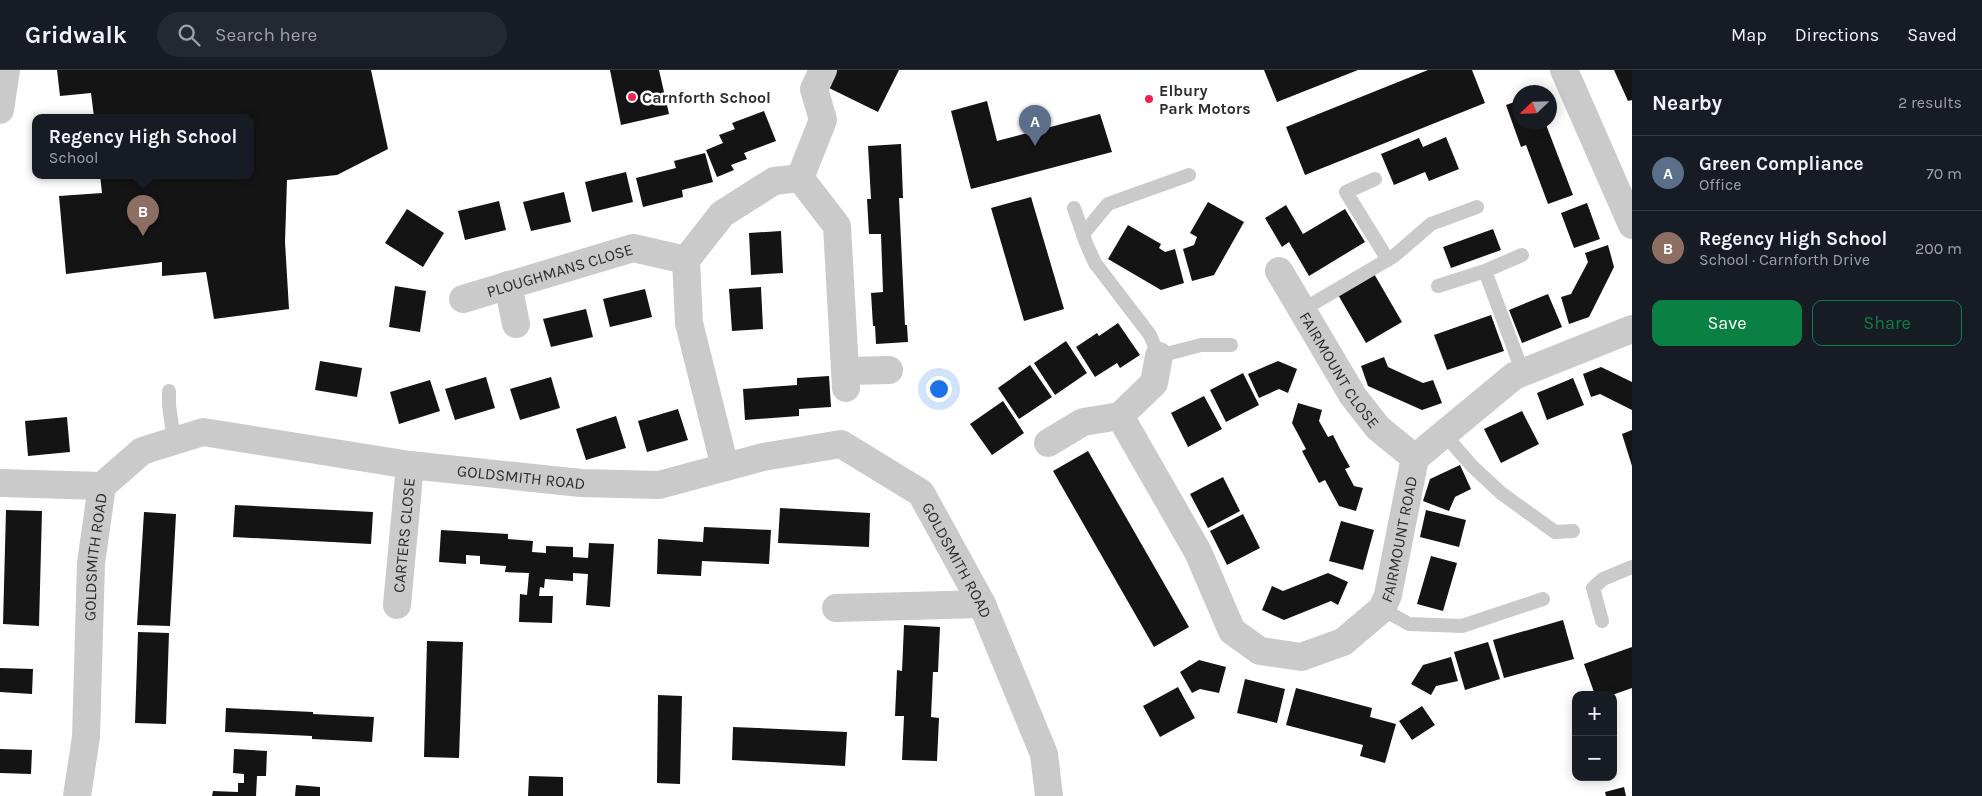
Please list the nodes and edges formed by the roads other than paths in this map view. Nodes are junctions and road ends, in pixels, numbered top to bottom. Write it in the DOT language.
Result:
graph roads {
  1 [pos="6,70"];
  2 [pos="823,70"];
  3 [pos="1564,70"];
  4 [pos="0,110"];
  5 [pos="1189,175"];
  6 [pos="800,178"];
  7 [pos="1375,180"];
  8 [pos="1477,207"];
  9 [pos="1074,208"];
  10 [pos="1632,225"];
  11 [pos="1083,234"];
  12 [pos="1522,255"];
  13 [pos="686,260"];
  14 [pos="1388,260"];
  15 [pos="1279,270"];
  16 [pos="1485,271"];
  17 [pos="508,285"];
  18 [pos="1438,286"];
  19 [pos="463,299"];
  20 [pos="1302,310"];
  21 [pos="516,324"];
  22 [pos="1632,329"];
  23 [pos="1231,345"];
  24 [pos="1159,356"];
  25 [pos="889,370"];
  26 [pos="1523,373"];
  27 [pos="169,391"];
  28 [pos="1120,416"];
  29 [pos="1444,434"];
  30 [pos="174,441"];
  31 [pos="1048,443"];
  32 [pos="1415,458"];
  33 [pos="410,465"];
  34 [pos="725,467"];
  35 [pos="0,483"];
  36 [pos="102,486"];
  37 [pos="1573,531"];
  38 [pos="1632,567"];
  39 [pos="1543,599"];
  40 [pos="982,604"];
  41 [pos="397,605"];
  42 [pos="836,608"];
  43 [pos="1382,609"];
  44 [pos="1602,621"];
  45 [pos="77,796"];
  46 [pos="1049,796"];
  1 -- 4 [label="street"];
  2 -- 6 [label="street"];
  3 -- 10 [label="street"];
  5 -- 11 [label="lane"];
  6 -- 13 [label="street"];
  6 -- 25 [label="street"];
  7 -- 14 [label="lane"];
  8 -- 14 [label="lane"];
  9 -- 11 [label="lane"];
  11 -- 24 [label="lane"];
  12 -- 16 [label="lane"];
  13 -- 17 [label="street, PLOUGHMANS CLOSE"];
  13 -- 34 [label="street"];
  14 -- 20 [label="lane"];
  15 -- 20 [label="street, FAIRMOUNT CLOSE"];
  16 -- 18 [label="lane"];
  16 -- 26 [label="lane"];
  17 -- 19 [label="street, PLOUGHMANS CLOSE"];
  17 -- 21 [label="street"];
  20 -- 32 [label="street, FAIRMOUNT CLOSE"];
  22 -- 26 [label="street, FAIRMOUNT ROAD"];
  23 -- 24 [label="lane"];
  24 -- 28 [label="street"];
  26 -- 29 [label="street, FAIRMOUNT ROAD"];
  27 -- 30 [label="lane"];
  28 -- 31 [label="street"];
  28 -- 43 [label="street, FAIRMOUNT ROAD"];
  29 -- 32 [label="street, FAIRMOUNT ROAD"];
  29 -- 37 [label="lane"];
  30 -- 33 [label="street, GOLDSMITH ROAD"];
  30 -- 36 [label="street, GOLDSMITH ROAD"];
  32 -- 43 [label="street, FAIRMOUNT ROAD"];
  33 -- 34 [label="street, GOLDSMITH ROAD"];
  33 -- 41 [label="street, CARTERS CLOSE"];
  34 -- 40 [label="street, GOLDSMITH ROAD"];
  35 -- 36 [label="street"];
  36 -- 45 [label="street, GOLDSMITH ROAD"];
  38 -- 44 [label="lane"];
  39 -- 43 [label="lane"];
  40 -- 42 [label="street"];
  40 -- 46 [label="street, GOLDSMITH ROAD"];
}
